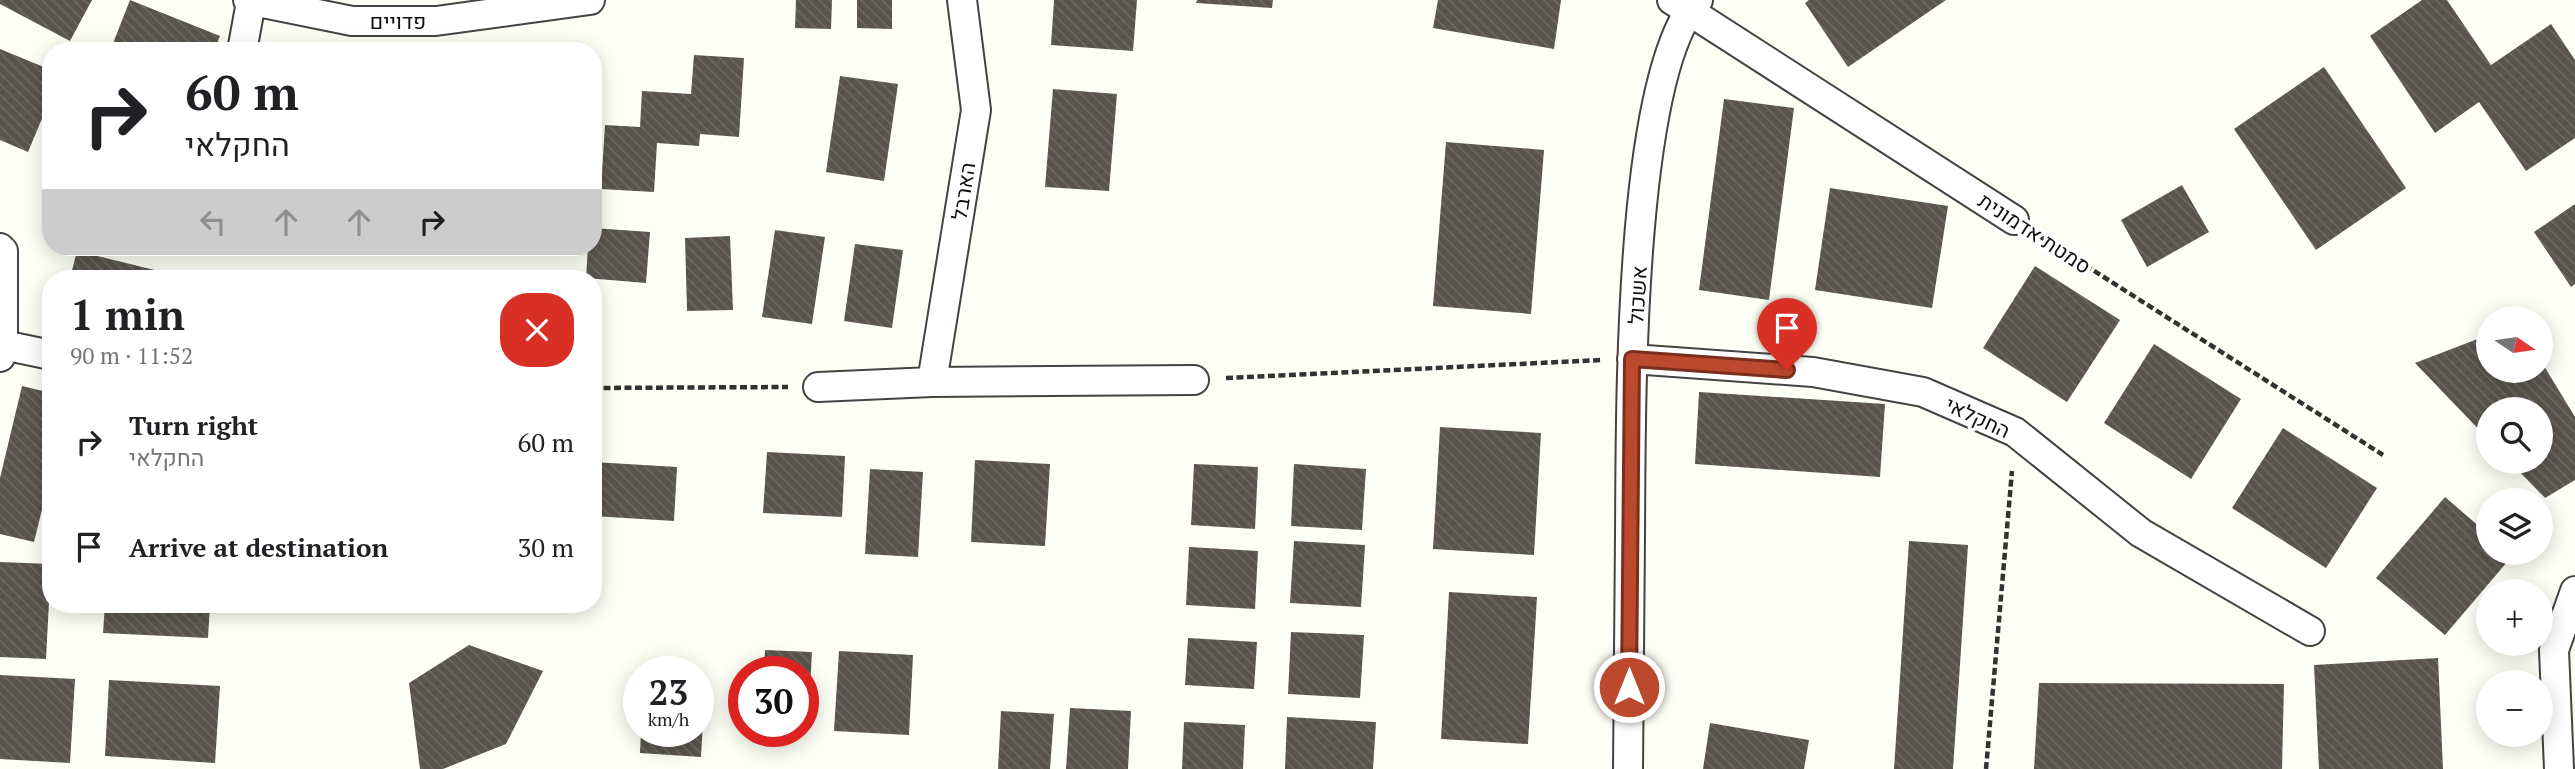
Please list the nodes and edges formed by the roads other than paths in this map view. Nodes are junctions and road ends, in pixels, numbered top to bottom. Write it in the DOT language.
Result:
graph roads {
  1 [pos="590,0"];
  2 [pos="962,0"];
  3 [pos="250,1"];
  4 [pos="1686,4"];
  5 [pos="440,10"];
  6 [pos="243,42"];
  7 [pos="2014,220"];
  8 [pos="0,248"];
  9 [pos="2,351"];
  10 [pos="42,354"];
  11 [pos="1632,359"];
  12 [pos="1194,380"];
  13 [pos="932,382"];
  14 [pos="818,387"];
  15 [pos="2575,591"];
  16 [pos="2310,631"];
  17 [pos="1628,769"];
  18 [pos="2559,769"];
  1 -- 5 [label="street, פדויים"];
  2 -- 13 [label="street, הארבל"];
  3 -- 5 [label="street, פדויים"];
  3 -- 6 [label="street"];
  4 -- 7 [label="street, סמטת אדמונית"];
  4 -- 11 [label="street, אשכול"];
  8 -- 9 [label="street"];
  9 -- 10 [label="street"];
  11 -- 16 [label="street, החקלאי"];
  11 -- 17 [label="street, אשכול"];
  12 -- 13 [label="street"];
  13 -- 14 [label="street"];
  15 -- 18 [label="street"];
}
